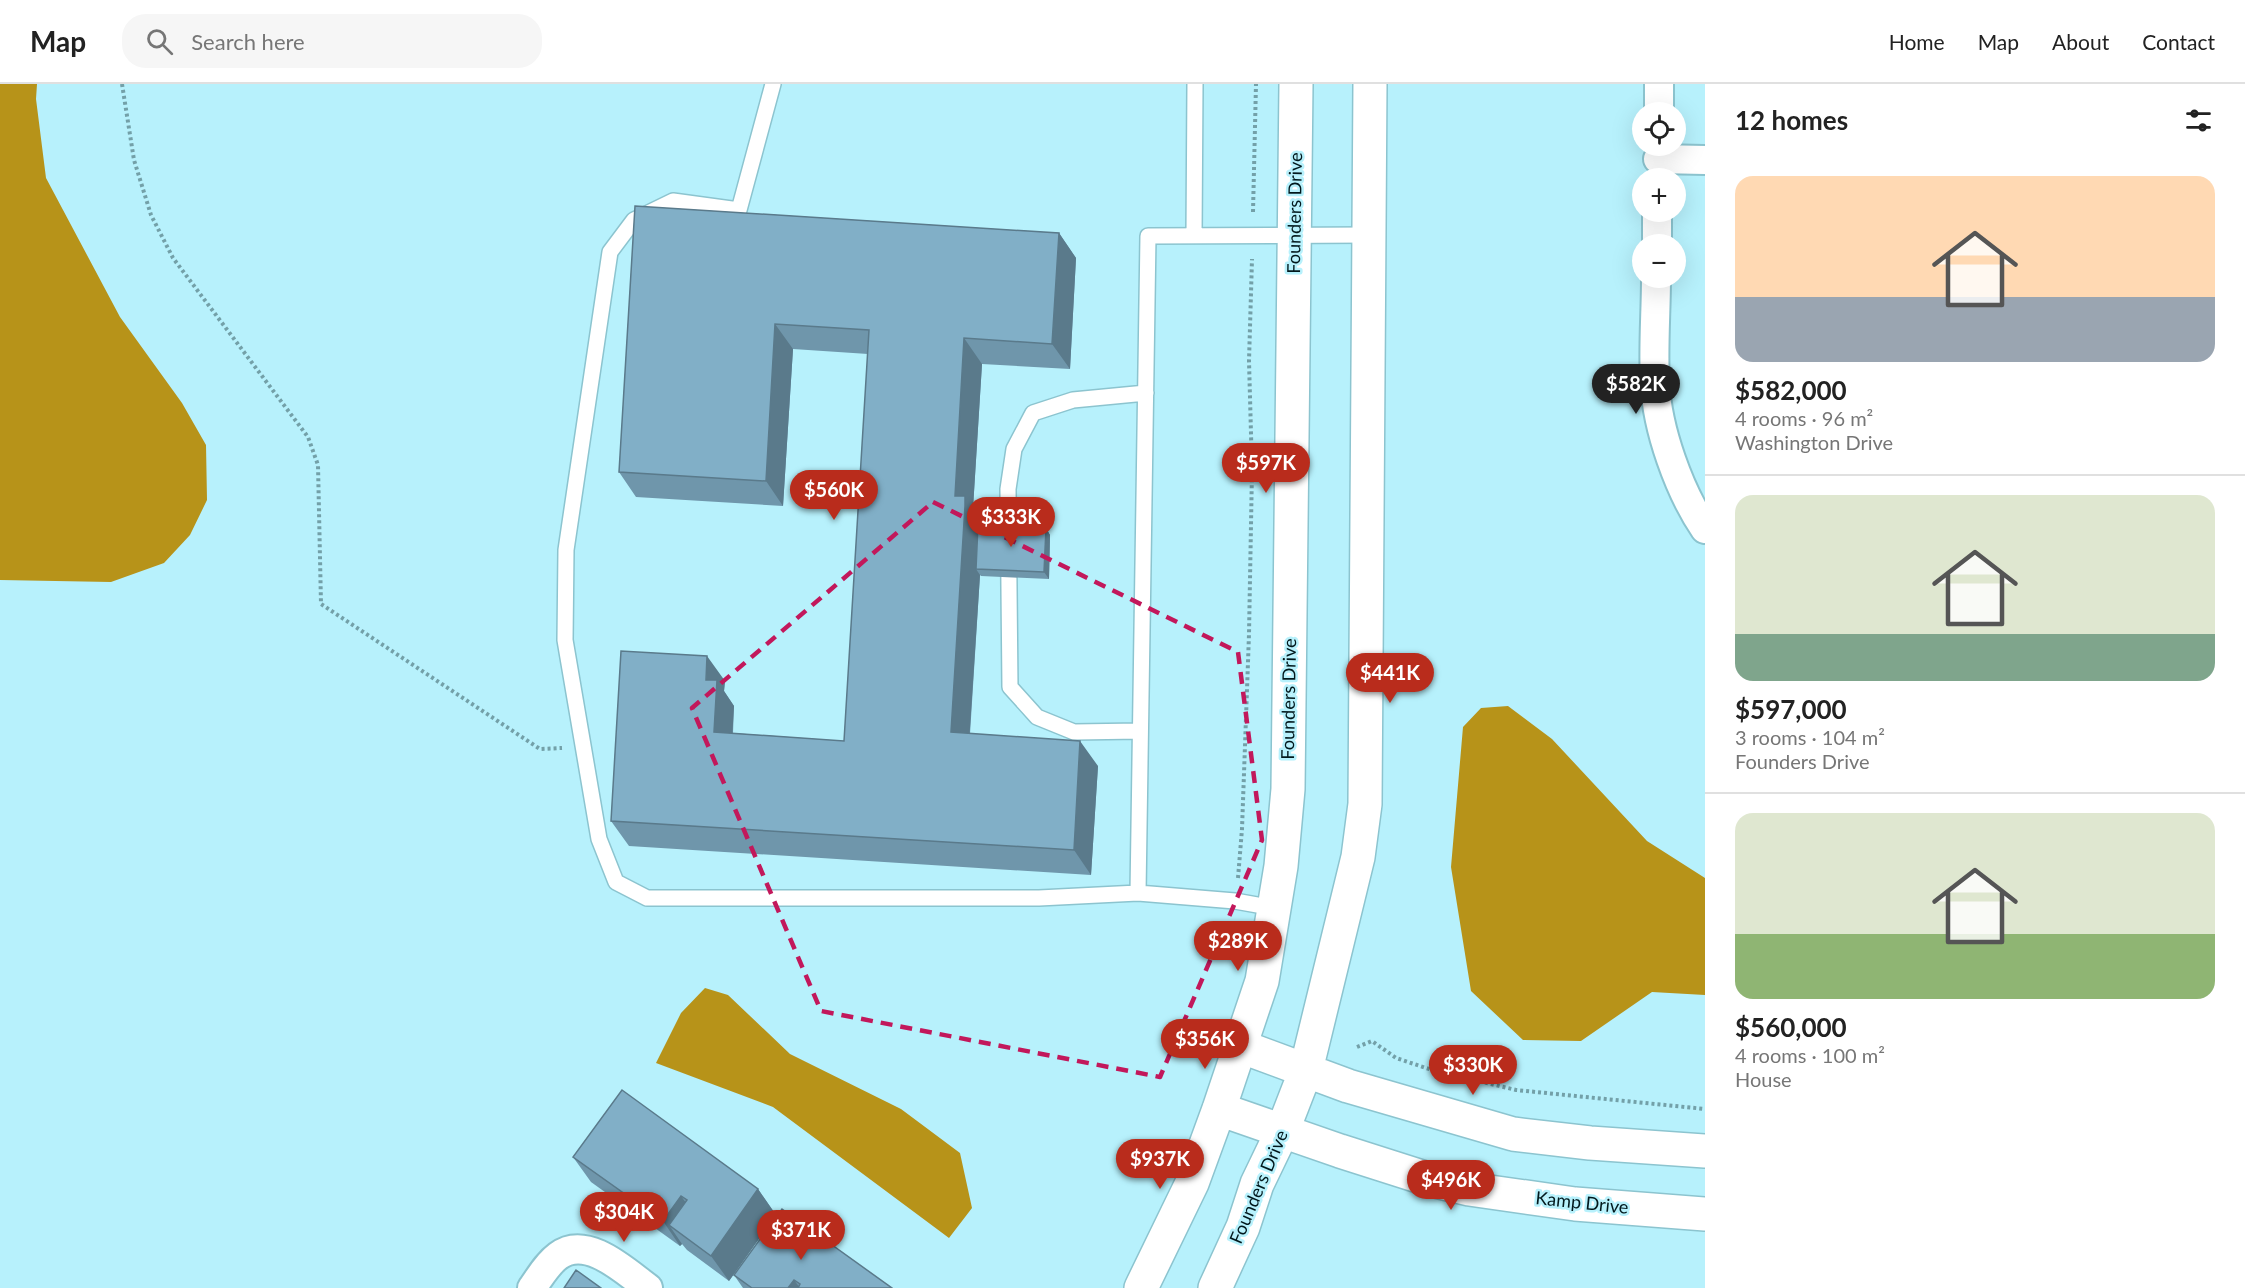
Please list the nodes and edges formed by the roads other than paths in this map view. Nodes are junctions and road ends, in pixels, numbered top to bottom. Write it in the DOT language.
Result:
graph roads {
  1 [pos="773,84"];
  2 [pos="1195,84"];
  3 [pos="1296,84"];
  4 [pos="1370,84"];
  5 [pos="1659,84"];
  6 [pos="1659,102"];
  7 [pos="1705,160"];
  8 [pos="1658,161"];
  9 [pos="1295,235"];
  10 [pos="1194,236"];
  11 [pos="1370,236"];
  12 [pos="1656,288"];
  13 [pos="1146,393"];
  14 [pos="1705,529"];
  15 [pos="1140,731"];
  16 [pos="1138,893"];
  17 [pos="1274,908"];
  18 [pos="1240,1046"];
  19 [pos="1306,1070"];
  20 [pos="1219,1109"];
  21 [pos="1282,1132"];
  22 [pos="1705,1152"];
  23 [pos="1705,1214"];
  24 [pos="532,1288"];
  25 [pos="648,1288"];
  26 [pos="1141,1288"];
  27 [pos="1215,1288"];
  1 -- 16 [label="lane"];
  2 -- 10 [label="lane"];
  3 -- 9 [label="main road, Founders Drive"];
  4 -- 11 [label="main road, Founders Drive"];
  5 -- 6 [label="street"];
  7 -- 8 [label="street"];
  9 -- 10 [label="lane"];
  9 -- 11 [label="lane"];
  9 -- 17 [label="main road, Founders Drive"];
  10 -- 13 [label="lane"];
  11 -- 19 [label="main road, Founders Drive"];
  12 -- 14 [label="street"];
  13 -- 15 [label="lane"];
  13 -- 15 [label="lane"];
  15 -- 16 [label="lane"];
  16 -- 17 [label="lane"];
  17 -- 18 [label="main road, Founders Drive"];
  18 -- 19 [label="main road"];
  18 -- 20 [label="main road, Founders Drive"];
  19 -- 21 [label="main road, Founders Drive"];
  19 -- 22 [label="main road"];
  20 -- 21 [label="main road, Kamp Drive"];
  20 -- 26 [label="main road, Founders Drive"];
  21 -- 23 [label="main road, Kamp Drive"];
  21 -- 27 [label="main road, Founders Drive"];
  24 -- 25 [label="street"];
}
